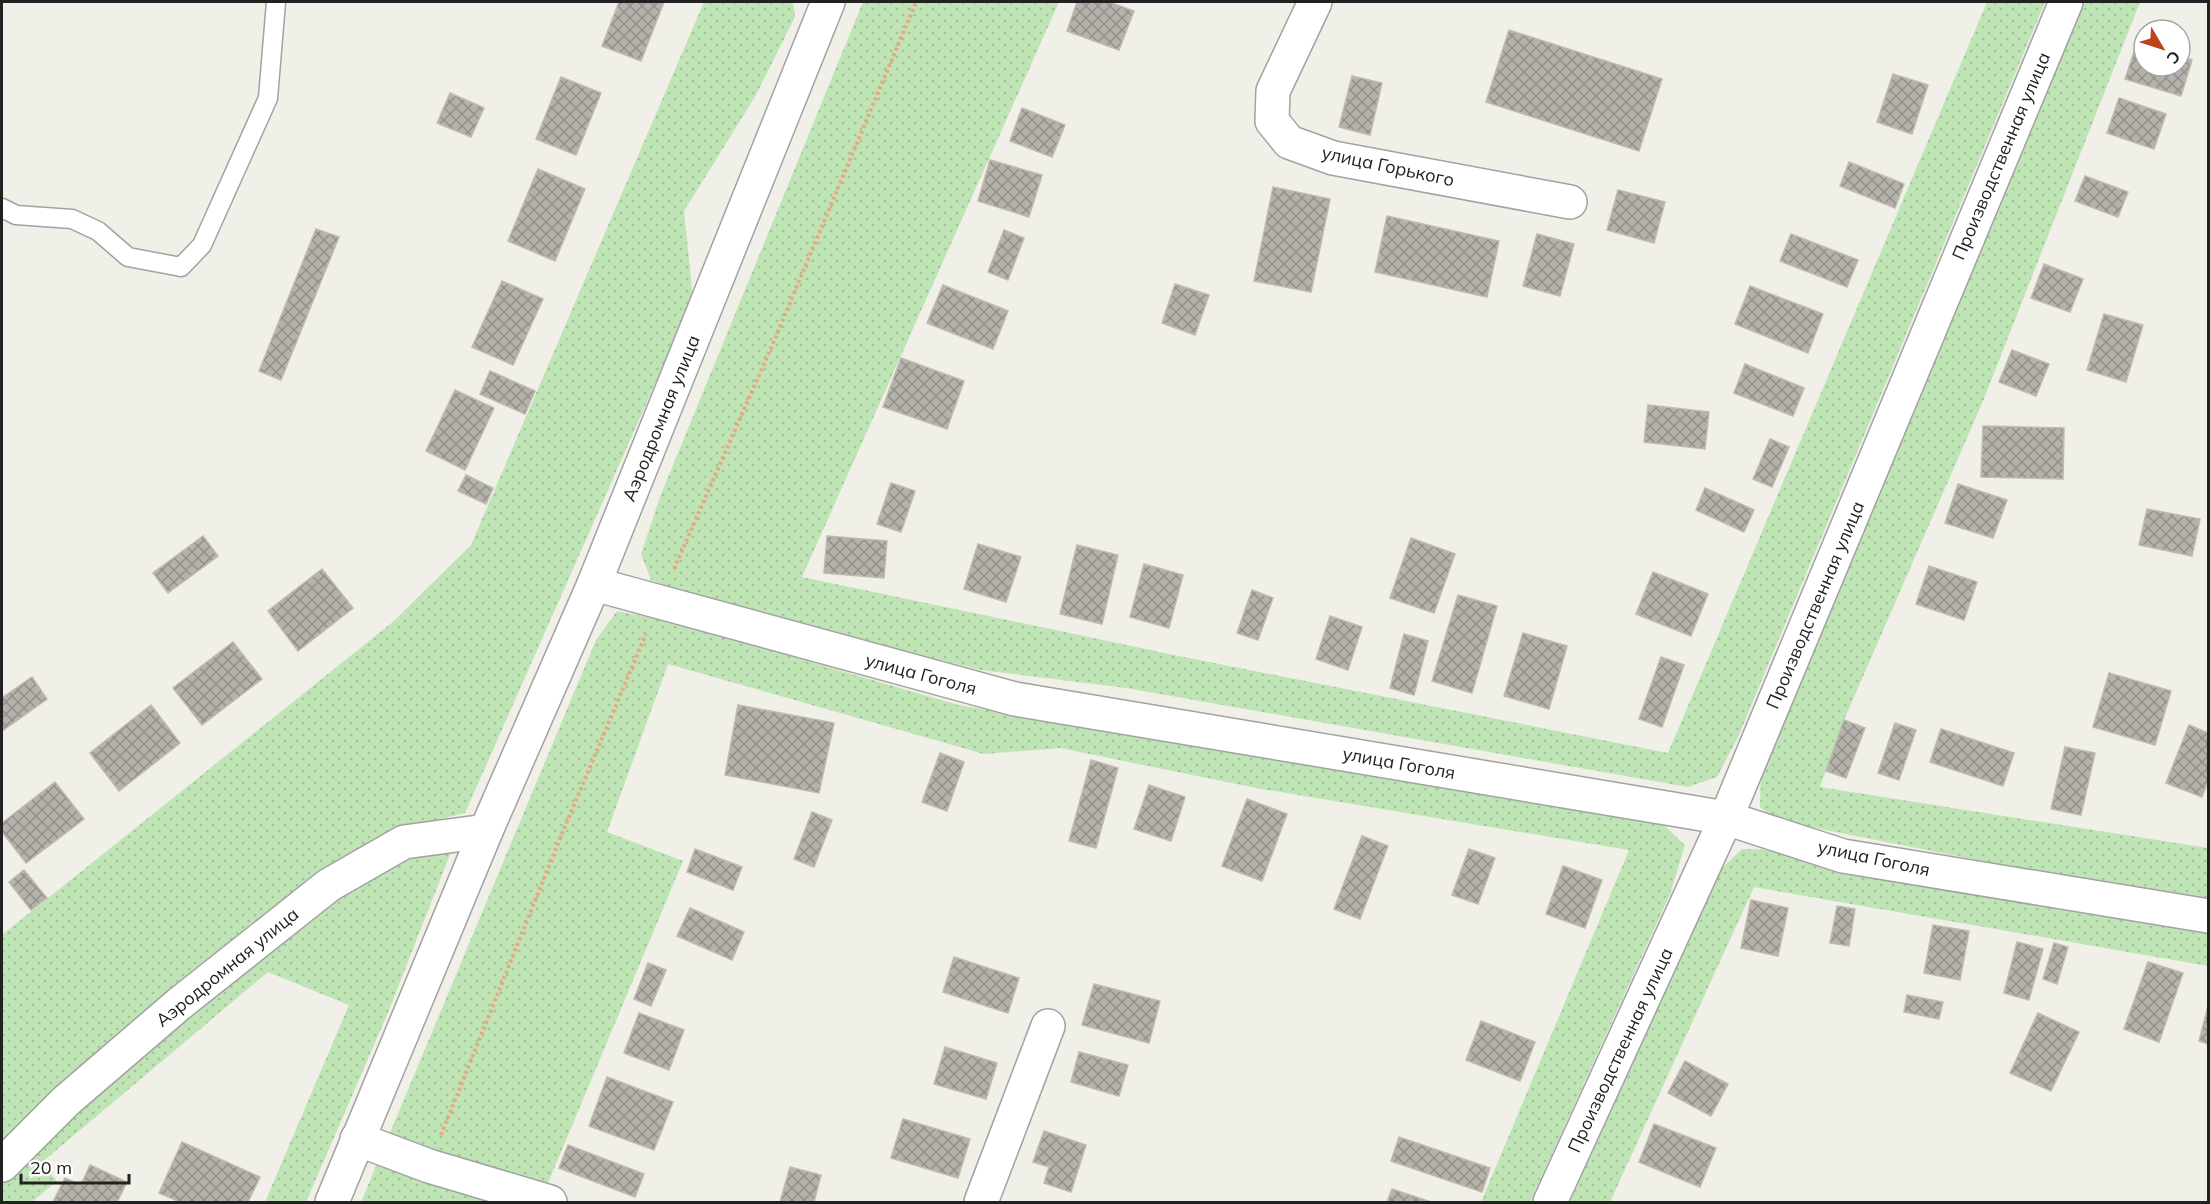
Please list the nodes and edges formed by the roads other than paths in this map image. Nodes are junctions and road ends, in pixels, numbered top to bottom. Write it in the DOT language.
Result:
graph roads {
  1 [pos="276,2"];
  2 [pos="828,2"];
  3 [pos="1315,2"];
  4 [pos="2066,2"];
  5 [pos="1570,202"];
  6 [pos="2,208"];
  7 [pos="594,584"];
  8 [pos="1726,818"];
  9 [pos="486,831"];
  10 [pos="2208,916"];
  11 [pos="1048,1026"];
  12 [pos="357,1139"];
  13 [pos="2,1165"];
  14 [pos="332,1203"];
  15 [pos="550,1203"];
  16 [pos="981,1203"];
  17 [pos="1550,1203"];
  1 -- 6 [label="lane"];
  2 -- 7 [label="street, Аэродромная улица"];
  3 -- 5 [label="street, улица Горького"];
  4 -- 8 [label="street, Производственная улица"];
  7 -- 8 [label="street, улица Гоголя"];
  7 -- 9 [label="street, Аэродромная улица"];
  8 -- 10 [label="street, улица Гоголя"];
  8 -- 17 [label="street, Производственная улица"];
  9 -- 12 [label="street, Аэродромная улица"];
  9 -- 13 [label="street, Аэродромная улица"];
  11 -- 16 [label="street"];
  12 -- 14 [label="street, Аэродромная улица"];
  12 -- 15 [label="street"];
}
